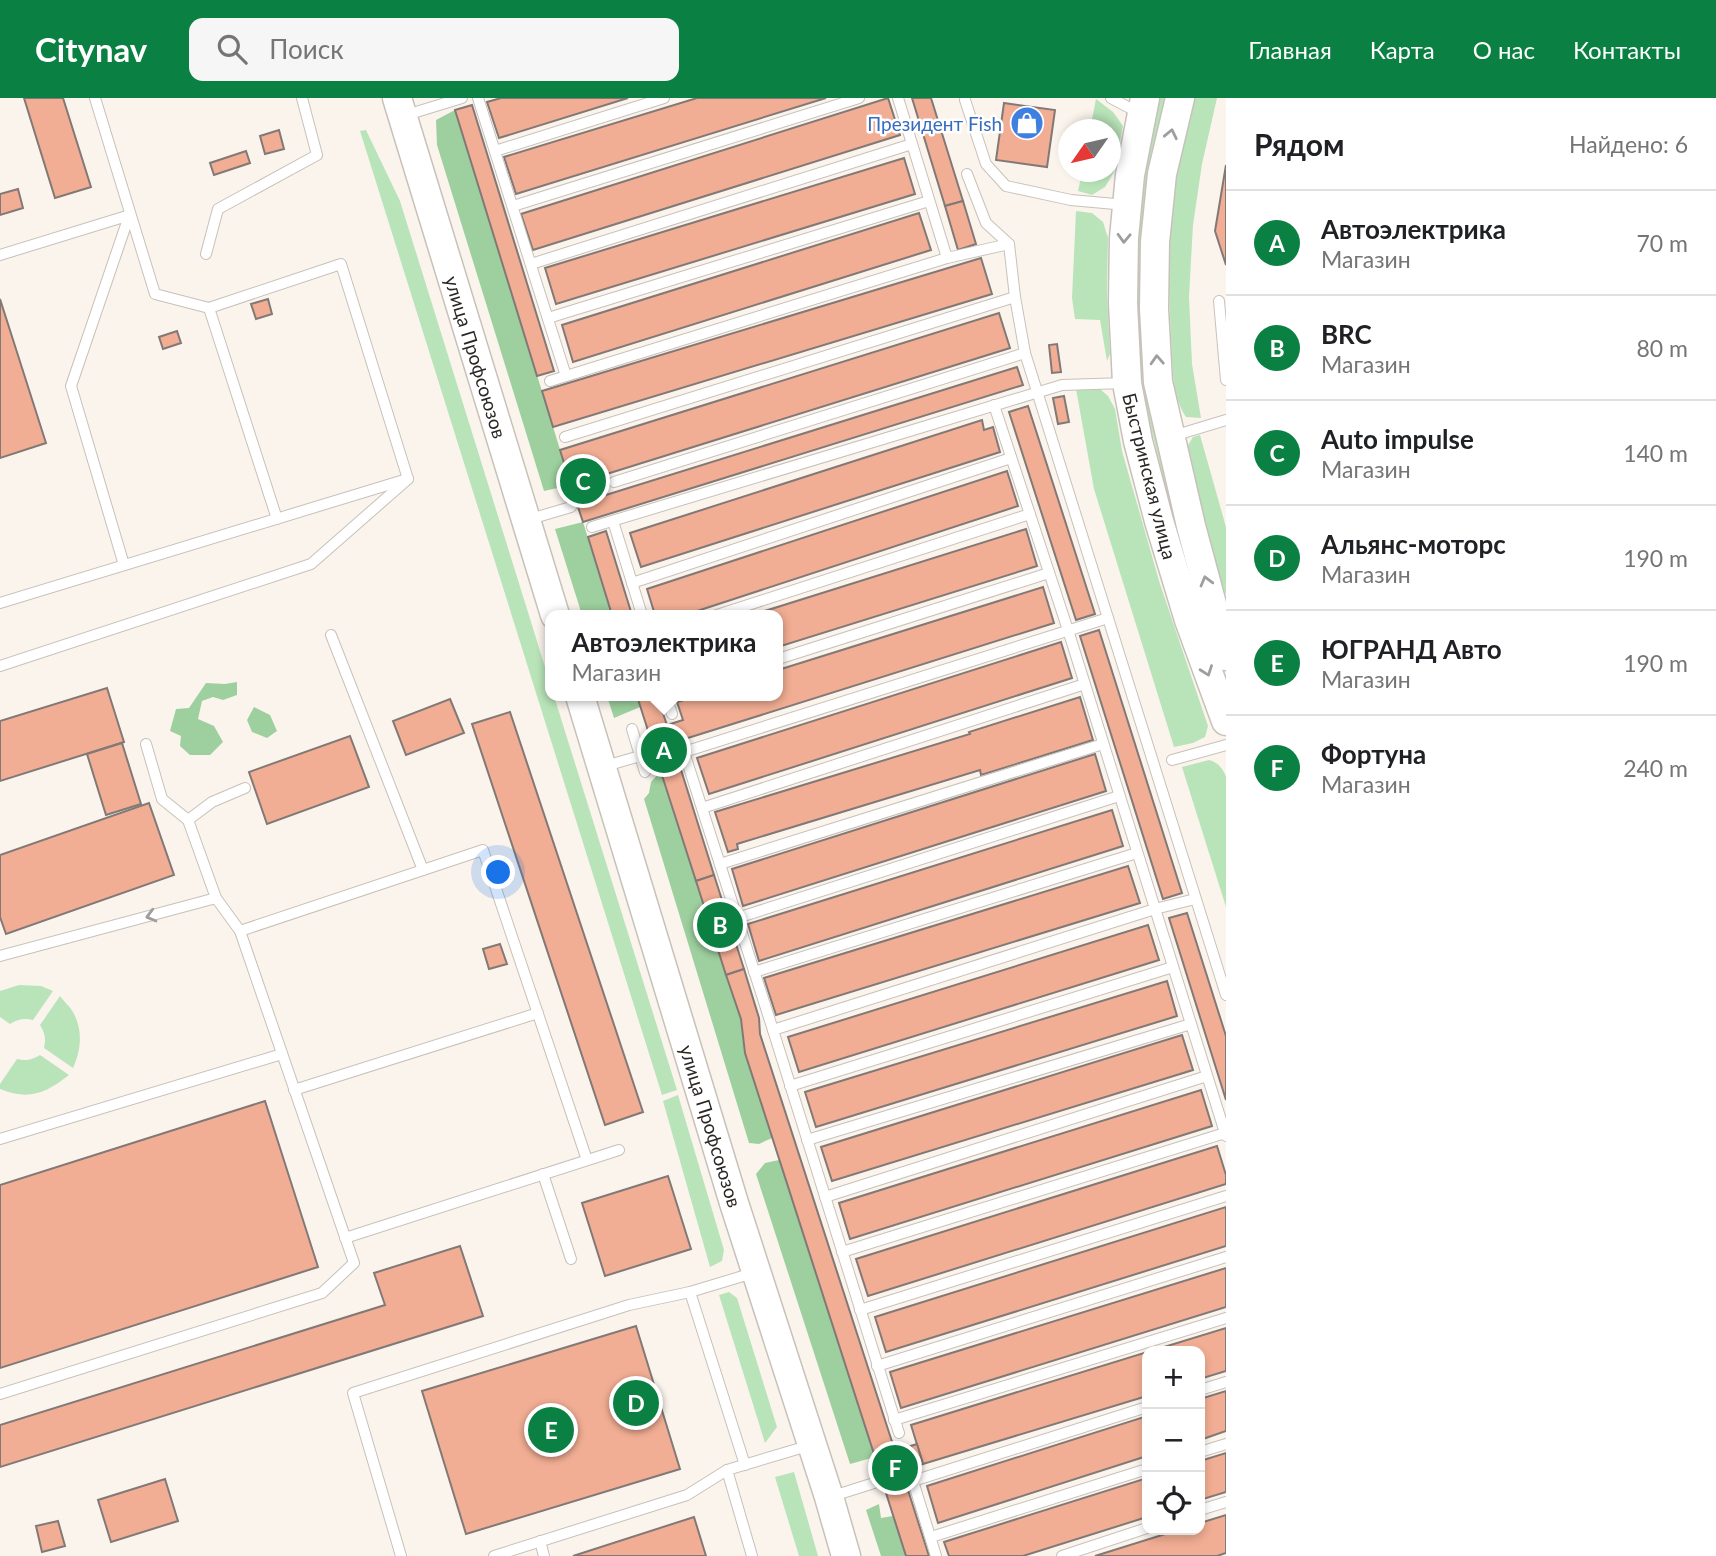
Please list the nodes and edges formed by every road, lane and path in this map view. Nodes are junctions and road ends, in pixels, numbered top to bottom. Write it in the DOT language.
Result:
graph roads {
  1 [pos="94,98"];
  2 [pos="302,98"];
  3 [pos="462,98"];
  4 [pos="478,98"];
  5 [pos="664,98"];
  6 [pos="859,98"];
  7 [pos="898,98"];
  8 [pos="1111,98"];
  9 [pos="1180,98"];
  10 [pos="967,99"];
  11 [pos="1143,106"];
  12 [pos="400,107"];
  13 [pos="912,144"];
  14 [pos="495,151"];
  15 [pos="967,174"];
  16 [pos="929,201"];
  17 [pos="1126,205"];
  18 [pos="513,206"];
  19 [pos="130,215"];
  20 [pos="1009,244"];
  21 [pos="206,254"];
  22 [pos="0,255"];
  23 [pos="947,258"];
  24 [pos="531,264"];
  25 [pos="1015,297"];
  26 [pos="1219,301"];
  27 [pos="209,308"];
  28 [pos="548,318"];
  29 [pos="1025,353"];
  30 [pos="566,376"];
  31 [pos="1226,380"];
  32 [pos="550,381"];
  33 [pos="1126,383"];
  34 [pos="1038,392"];
  35 [pos="994,405"];
  36 [pos="1226,420"];
  37 [pos="565,436"];
  38 [pos="1169,437"];
  39 [pos="1012,458"];
  40 [pos="408,479"];
  41 [pos="614,482"];
  42 [pos="571,507"];
  43 [pos="1030,514"];
  44 [pos="277,519"];
  45 [pos="526,520"];
  46 [pos="613,521"];
  47 [pos="592,527"];
  48 [pos="124,565"];
  49 [pos="1049,573"];
  50 [pos="632,583"];
  51 [pos="0,603"];
  52 [pos="553,610"];
  53 [pos="640,610"];
  54 [pos="732,610"];
  55 [pos="1108,618"];
  56 [pos="1068,630"];
  57 [pos="331,635"];
  58 [pos="1226,656"];
  59 [pos="783,658"];
  60 [pos="0,666"];
  61 [pos="1084,684"];
  62 [pos="582,701"];
  63 [pos="668,701"];
  64 [pos="672,714"];
  65 [pos="1226,721"];
  66 [pos="632,729"];
  67 [pos="146,744"];
  68 [pos="1103,744"];
  69 [pos="1226,745"];
  70 [pos="640,756"];
  71 [pos="1172,760"];
  72 [pos="602,768"];
  73 [pos="645,772"];
  74 [pos="245,788"];
  75 [pos="1119,796"];
  76 [pos="702,808"];
  77 [pos="188,820"];
  78 [pos="1137,853"];
  79 [pos="720,864"];
  80 [pos="423,870"];
  81 [pos="216,898"];
  82 [pos="1195,900"];
  83 [pos="1155,909"];
  84 [pos="737,918"];
  85 [pos="240,931"];
  86 [pos="0,956"];
  87 [pos="1173,967"];
  88 [pos="754,972"];
  89 [pos="1226,995"];
  90 [pos="538,1013"];
  91 [pos="1191,1024"];
  92 [pos="773,1030"];
  93 [pos="282,1054"];
  94 [pos="1207,1076"];
  95 [pos="790,1086"];
  96 [pos="294,1090"];
  97 [pos="1226,1134"];
  98 [pos="0,1139"];
  99 [pos="807,1140"];
  100 [pos="619,1150"];
  101 [pos="587,1160"];
  102 [pos="543,1174"];
  103 [pos="1226,1196"];
  104 [pos="825,1197"];
  105 [pos="345,1238"];
  106 [pos="842,1252"];
  107 [pos="1226,1257"];
  108 [pos="571,1259"];
  109 [pos="757,1272"];
  110 [pos="690,1292"];
  111 [pos="860,1310"];
  112 [pos="1226,1318"];
  113 [pos="877,1366"];
  114 [pos="1226,1382"];
  115 [pos="1205,1388"];
  116 [pos="0,1394"];
  117 [pos="1142,1409"];
  118 [pos="894,1420"];
  119 [pos="899,1433"];
  120 [pos="812,1444"];
  121 [pos="1226,1444"];
  122 [pos="1205,1450"];
  123 [pos="745,1465"];
  124 [pos="727,1470"];
  125 [pos="1142,1471"];
  126 [pos="874,1483"];
  127 [pos="829,1497"];
  128 [pos="1226,1502"];
  129 [pos="1205,1508"];
  130 [pos="1142,1530"];
  131 [pos="931,1538"];
  132 [pos="540,1541"];
  133 [pos="401,1556"];
  134 [pos="494,1556"];
  135 [pos="544,1556"];
  136 [pos="752,1556"];
  137 [pos="846,1556"];
  138 [pos="936,1556"];
  139 [pos="1062,1556"];
  1 -- 19 [label="lane"];
  2 -- 21 [label="lane"];
  3 -- 12 [label="lane"];
  4 -- 14 [label="lane"];
  5 -- 14 [label="lane"];
  6 -- 18 [label="lane"];
  7 -- 13 [label="lane"];
  8 -- 11 [label="lane"];
  38 -- 9 [label="main road, Быстринская улица, one-way"];
  10 -- 17 [label="lane"];
  11 -- 17 [label="main road, Быстринская улица"];
  12 -- 45 [label="main road, улица Профсоюзов"];
  13 -- 16 [label="lane"];
  13 -- 24 [label="lane"];
  14 -- 18 [label="lane"];
  15 -- 20 [label="lane"];
  16 -- 23 [label="lane"];
  16 -- 28 [label="lane"];
  17 -- 33 [label="main road, Быстринская улица, one-way"];
  18 -- 24 [label="lane"];
  19 -- 22 [label="lane"];
  19 -- 27 [label="lane"];
  19 -- 48 [label="lane"];
  20 -- 23 [label="lane"];
  20 -- 25 [label="lane"];
  23 -- 30 [label="lane"];
  24 -- 28 [label="lane"];
  25 -- 29 [label="lane"];
  25 -- 37 [label="lane"];
  26 -- 31 [label="lane"];
  27 -- 40 [label="lane"];
  27 -- 44 [label="lane"];
  28 -- 30 [label="lane"];
  29 -- 34 [label="lane"];
  29 -- 41 [label="lane"];
  30 -- 32 [label="lane"];
  33 -- 34 [label="lane"];
  33 -- 65 [label="main road, Быстринская улица, one-way"];
  34 -- 35 [label="lane"];
  34 -- 55 [label="lane"];
  35 -- 39 [label="lane"];
  35 -- 46 [label="lane"];
  36 -- 38 [label="lane"];
  58 -- 38 [label="main road, Быстринская улица, one-way"];
  39 -- 43 [label="lane"];
  39 -- 50 [label="lane"];
  40 -- 44 [label="lane"];
  40 -- 60 [label="lane"];
  42 -- 45 [label="lane"];
  43 -- 49 [label="lane"];
  43 -- 54 [label="lane"];
  44 -- 48 [label="lane"];
  45 -- 52 [label="main road, улица Профсоюзов"];
  46 -- 47 [label="lane"];
  46 -- 50 [label="lane"];
  48 -- 51 [label="lane"];
  49 -- 56 [label="lane"];
  49 -- 59 [label="lane"];
  50 -- 53 [label="lane"];
  55 -- 56 [label="lane"];
  55 -- 82 [label="lane"];
  56 -- 61 [label="lane"];
  56 -- 76 [label="lane"];
  57 -- 80 [label="lane"];
  61 -- 68 [label="lane"];
  61 -- 76 [label="lane"];
  62 -- 72 [label="main road, улица Профсоюзов"];
  63 -- 64 [label="lane"];
  66 -- 70 [label="lane"];
  67 -- 77 [label="lane"];
  68 -- 75 [label="lane"];
  68 -- 79 [label="lane"];
  69 -- 71 [label="lane"];
  70 -- 72 [label="lane"];
  70 -- 73 [label="lane"];
  72 -- 109 [label="main road, улица Профсоюзов"];
  74 -- 77 [label="lane"];
  75 -- 78 [label="lane"];
  75 -- 84 [label="lane"];
  76 -- 79 [label="lane"];
  77 -- 81 [label="lane"];
  78 -- 83 [label="lane"];
  78 -- 88 [label="lane"];
  79 -- 84 [label="lane"];
  80 -- 85 [label="lane"];
  80 -- 90 [label="lane"];
  81 -- 85 [label="lane"];
  81 -- 86 [label="lane, one-way"];
  82 -- 83 [label="lane"];
  82 -- 89 [label="lane"];
  83 -- 87 [label="lane"];
  83 -- 92 [label="lane"];
  84 -- 88 [label="lane"];
  85 -- 93 [label="lane"];
  87 -- 91 [label="lane"];
  87 -- 95 [label="lane"];
  88 -- 92 [label="lane"];
  90 -- 96 [label="lane"];
  90 -- 101 [label="lane"];
  91 -- 94 [label="lane"];
  91 -- 99 [label="lane"];
  92 -- 95 [label="lane"];
  93 -- 96 [label="lane"];
  93 -- 98 [label="lane"];
  94 -- 97 [label="lane"];
  94 -- 104 [label="lane"];
  95 -- 99 [label="lane"];
  96 -- 105 [label="lane"];
  97 -- 106 [label="lane"];
  99 -- 104 [label="lane"];
  100 -- 101 [label="lane"];
  101 -- 102 [label="lane"];
  102 -- 105 [label="lane"];
  102 -- 108 [label="lane"];
  103 -- 111 [label="lane"];
  104 -- 106 [label="lane"];
  105 -- 116 [label="lane"];
  106 -- 111 [label="lane"];
  107 -- 113 [label="lane"];
  109 -- 110 [label="lane"];
  109 -- 120 [label="main road, улица Профсоюзов"];
  110 -- 123 [label="lane"];
  110 -- 133 [label="lane"];
  111 -- 113 [label="lane"];
  112 -- 118 [label="lane"];
  113 -- 118 [label="lane"];
  114 -- 115 [label="lane"];
  117 -- 131 [label="lane"];
  118 -- 119 [label="lane"];
  120 -- 123 [label="lane"];
  120 -- 127 [label="main road, улица Профсоюзов"];
  121 -- 122 [label="lane"];
  123 -- 124 [label="lane"];
  124 -- 132 [label="lane"];
  124 -- 136 [label="lane"];
  125 -- 131 [label="lane"];
  126 -- 127 [label="lane"];
  127 -- 137 [label="main road, улица Профсоюзов"];
  128 -- 129 [label="lane"];
  130 -- 139 [label="lane"];
  131 -- 138 [label="lane"];
  132 -- 134 [label="lane"];
  132 -- 135 [label="lane"];
}
